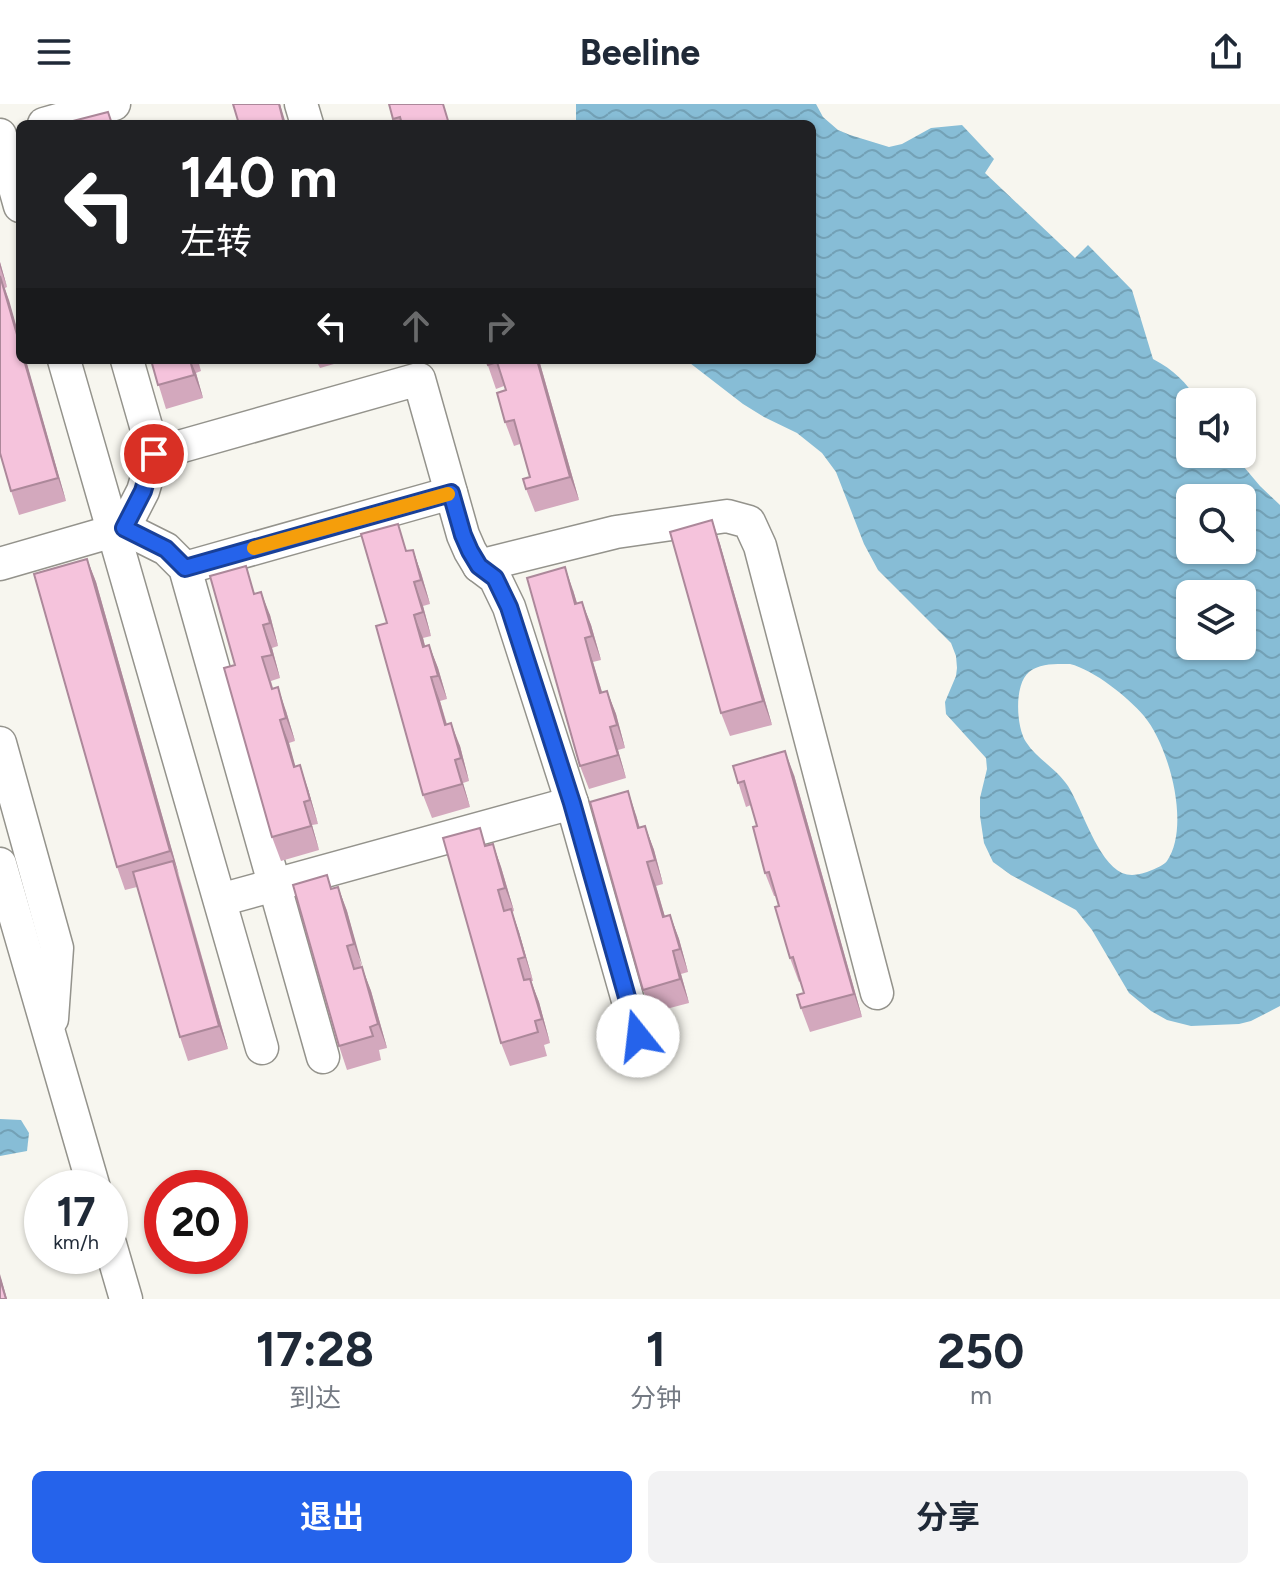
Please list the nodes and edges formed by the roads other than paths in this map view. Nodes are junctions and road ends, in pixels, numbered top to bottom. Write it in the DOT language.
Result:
graph roads {
  1 [pos="114,104"];
  2 [pos="54,118"];
  3 [pos="0,136"];
  4 [pos="16,192"];
  5 [pos="65,364"];
  6 [pos="128,364"];
  7 [pos="388,373"];
  8 [pos="154,454"];
  9 [pos="451,493"];
  10 [pos="119,529"];
  11 [pos="0,564"];
  12 [pos="479,566"];
  13 [pos="185,568"];
  14 [pos="0,743"];
  15 [pos="572,803"];
  16 [pos="0,864"];
  17 [pos="275,885"];
  18 [pos="220,900"];
  19 [pos="877,993"];
  20 [pos="638,1036"];
  21 [pos="51,1039"];
  22 [pos="262,1048"];
  23 [pos="323,1057"];
  24 [pos="89,1170"];
  25 [pos="119,1274"];
  26 [pos="126,1299"];
  1 -- 2 [label="street"];
  3 -- 4 [label="street"];
  5 -- 10 [label="street"];
  6 -- 8 [label="street"];
  7 -- 8 [label="street"];
  7 -- 9 [label="street"];
  8 -- 10 [label="street"];
  9 -- 12 [label="street"];
  9 -- 13 [label="street"];
  10 -- 11 [label="street"];
  10 -- 13 [label="street"];
  10 -- 18 [label="street"];
  12 -- 15 [label="street"];
  12 -- 19 [label="street"];
  13 -- 17 [label="street"];
  14 -- 21 [label="street"];
  15 -- 17 [label="street"];
  15 -- 20 [label="street"];
  16 -- 21 [label="street"];
  17 -- 18 [label="street"];
  17 -- 23 [label="street"];
  18 -- 22 [label="street"];
  21 -- 24 [label="street"];
  25 -- 26 [label="street"];
}
